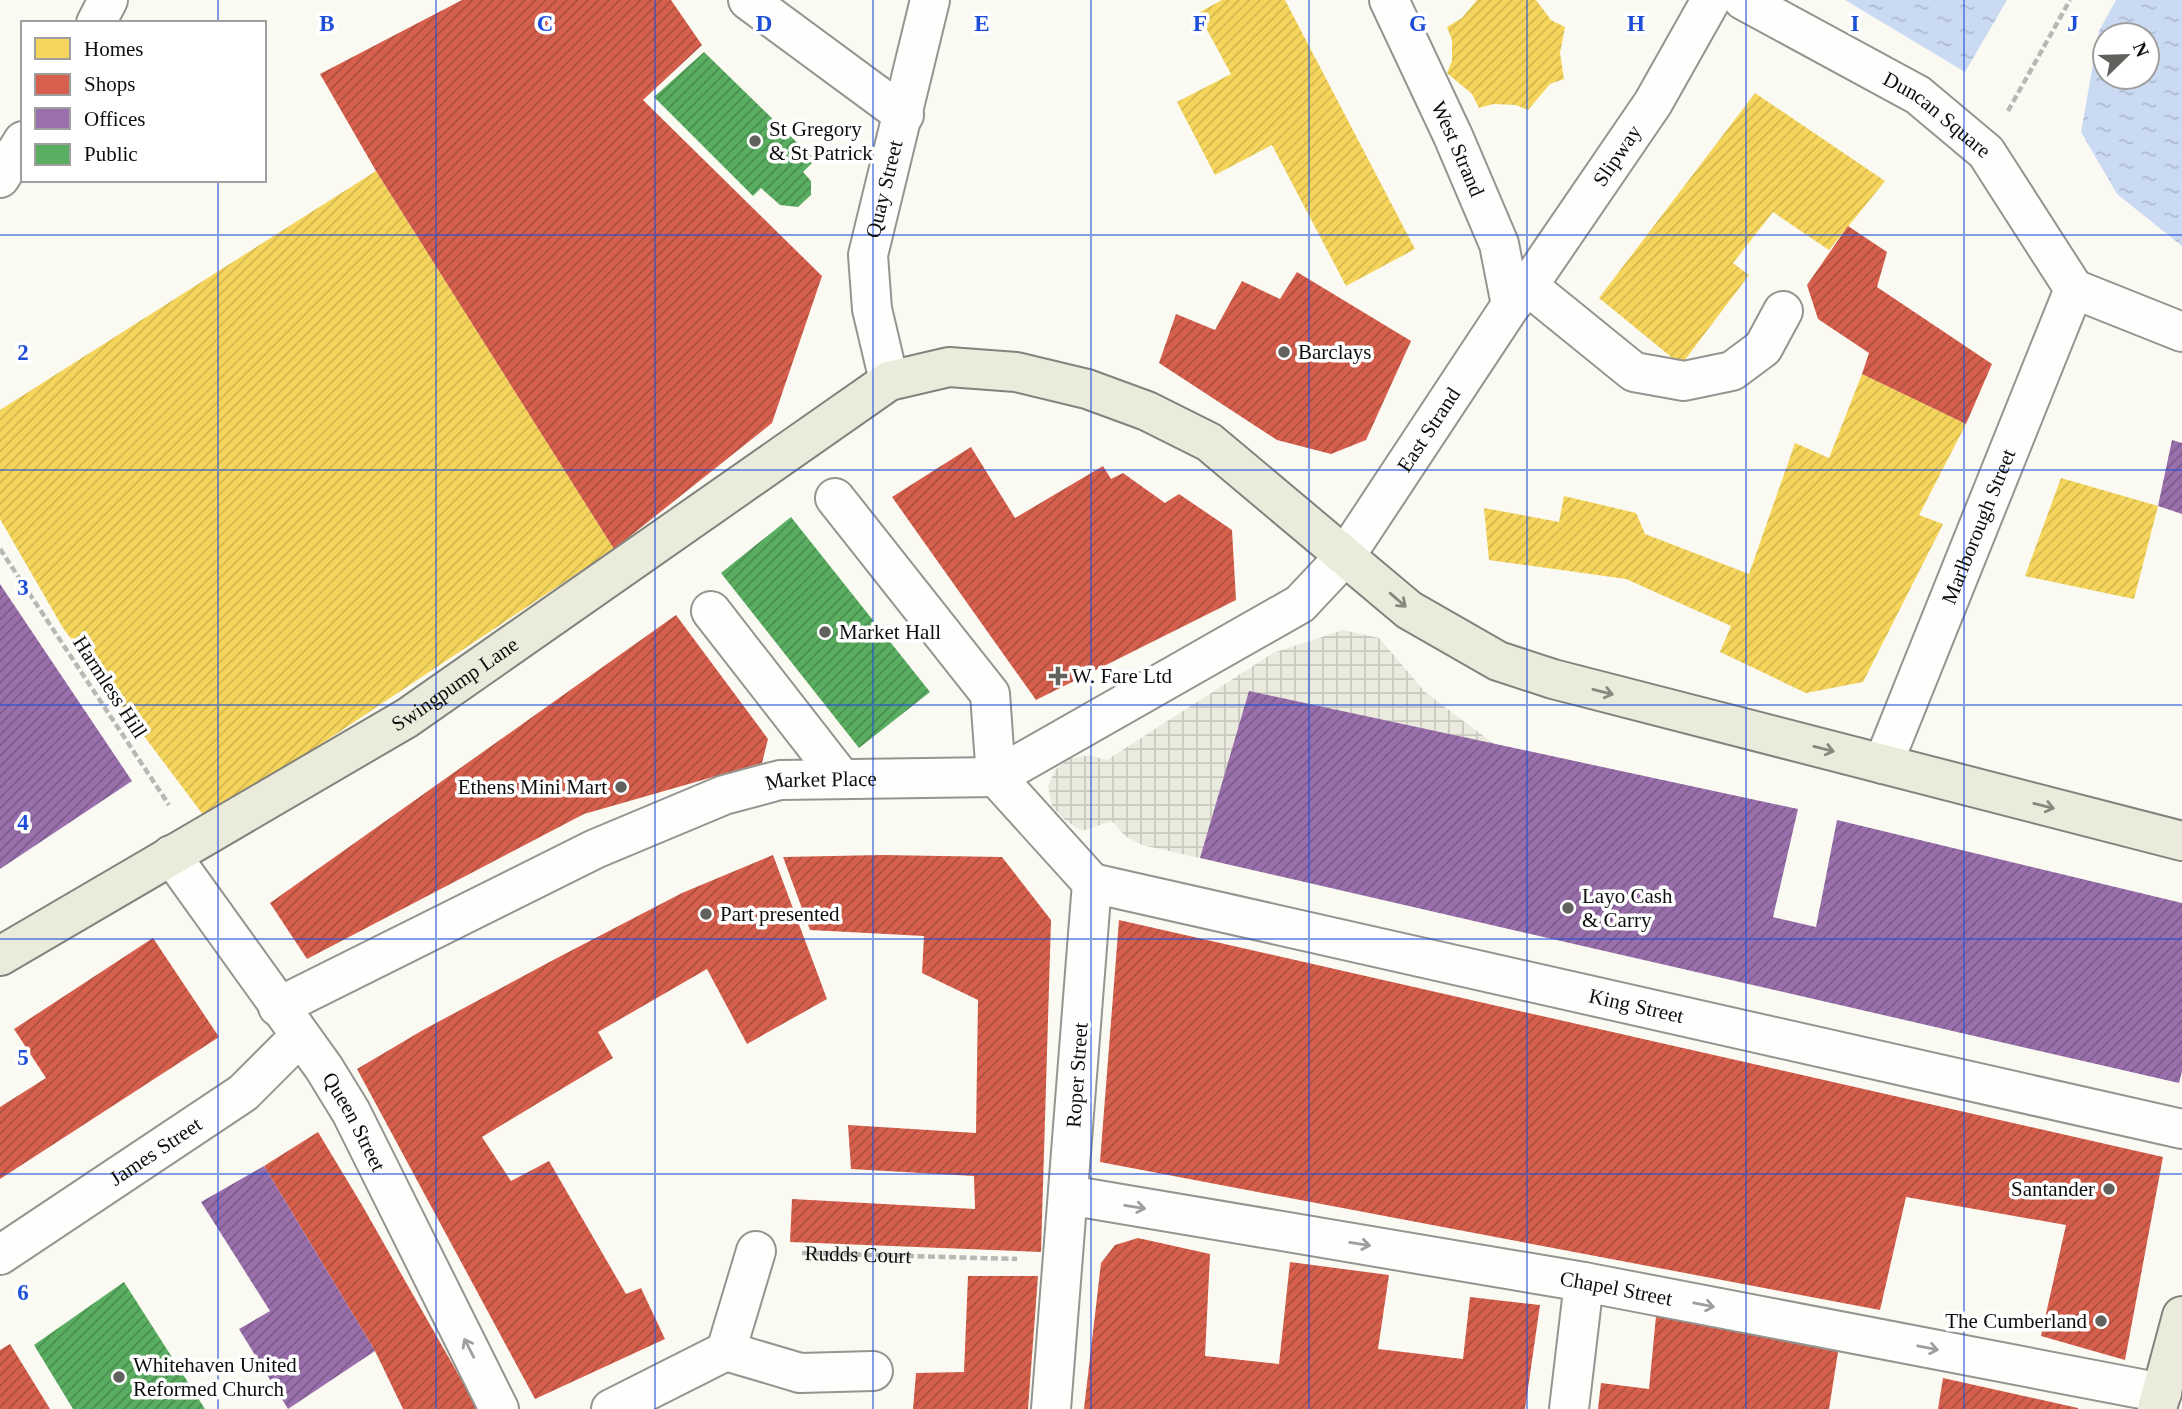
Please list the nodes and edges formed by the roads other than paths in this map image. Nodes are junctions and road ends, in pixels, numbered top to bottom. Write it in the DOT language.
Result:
graph roads {
  1 [pos="108,0"];
  2 [pos="748,0"];
  3 [pos="930,0"];
  4 [pos="1389,0"];
  5 [pos="1712,0"];
  6 [pos="1743,0"];
  7 [pos="97,21"];
  8 [pos="904,115"];
  9 [pos="21,144"];
  10 [pos="0,178"];
  11 [pos="2074,289"];
  12 [pos="1520,296"];
  13 [pos="1783,311"];
  14 [pos="2182,332"];
  15 [pos="889,381"];
  16 [pos="835,498"];
  17 [pos="1346,555"];
  18 [pos="711,611"];
  19 [pos="1884,764"];
  20 [pos="996,777"];
  21 [pos="841,778"];
  22 [pos="2182,841"];
  23 [pos="183,849"];
  24 [pos="1092,883"];
  25 [pos="0,957"];
  26 [pos="289,1022"];
  27 [pos="2182,1129"];
  28 [pos="1068,1195"];
  29 [pos="756,1251"];
  30 [pos="0,1255"];
  31 [pos="1584,1282"];
  32 [pos="2182,1316"];
  33 [pos="726,1351"];
  34 [pos="873,1371"];
  35 [pos="2160,1401"];
  36 [pos="499,1409"];
  37 [pos="611,1409"];
  38 [pos="1051,1409"];
  39 [pos="1569,1409"];
  1 -- 7 [label="street"];
  2 -- 8 [label="street"];
  3 -- 8 [label="street, Quay Street"];
  4 -- 12 [label="street, West Strand"];
  5 -- 12 [label="street, Slipway"];
  6 -- 11 [label="street, Duncan Square"];
  8 -- 15 [label="street, Quay Street"];
  9 -- 10 [label="street"];
  11 -- 14 [label="street"];
  11 -- 19 [label="street, Marlborough Street"];
  12 -- 13 [label="street"];
  12 -- 17 [label="street, East Strand"];
  15 -- 17 [label="main road"];
  15 -- 23 [label="main road, Swingpump Lane"];
  16 -- 20 [label="street"];
  17 -- 19 [label="main road, one-way"];
  17 -- 20 [label="street, Market Place"];
  18 -- 21 [label="street"];
  19 -- 22 [label="main road, one-way"];
  20 -- 21 [label="street, Market Place"];
  20 -- 24 [label="street"];
  21 -- 26 [label="street, Market Place"];
  23 -- 25 [label="main road, Swingpump Lane"];
  23 -- 26 [label="street, Queen Street"];
  24 -- 27 [label="street, King Street"];
  24 -- 28 [label="street, Roper Street"];
  26 -- 30 [label="street, James Street"];
  36 -- 26 [label="street, Queen Street, one-way"];
  28 -- 31 [label="street, Chapel Street, one-way"];
  28 -- 38 [label="street, Roper Street"];
  29 -- 33 [label="street"];
  31 -- 35 [label="street, Chapel Street, one-way"];
  31 -- 39 [label="street"];
  32 -- 35 [label="main road"];
  33 -- 34 [label="street"];
  33 -- 37 [label="street"];
}
